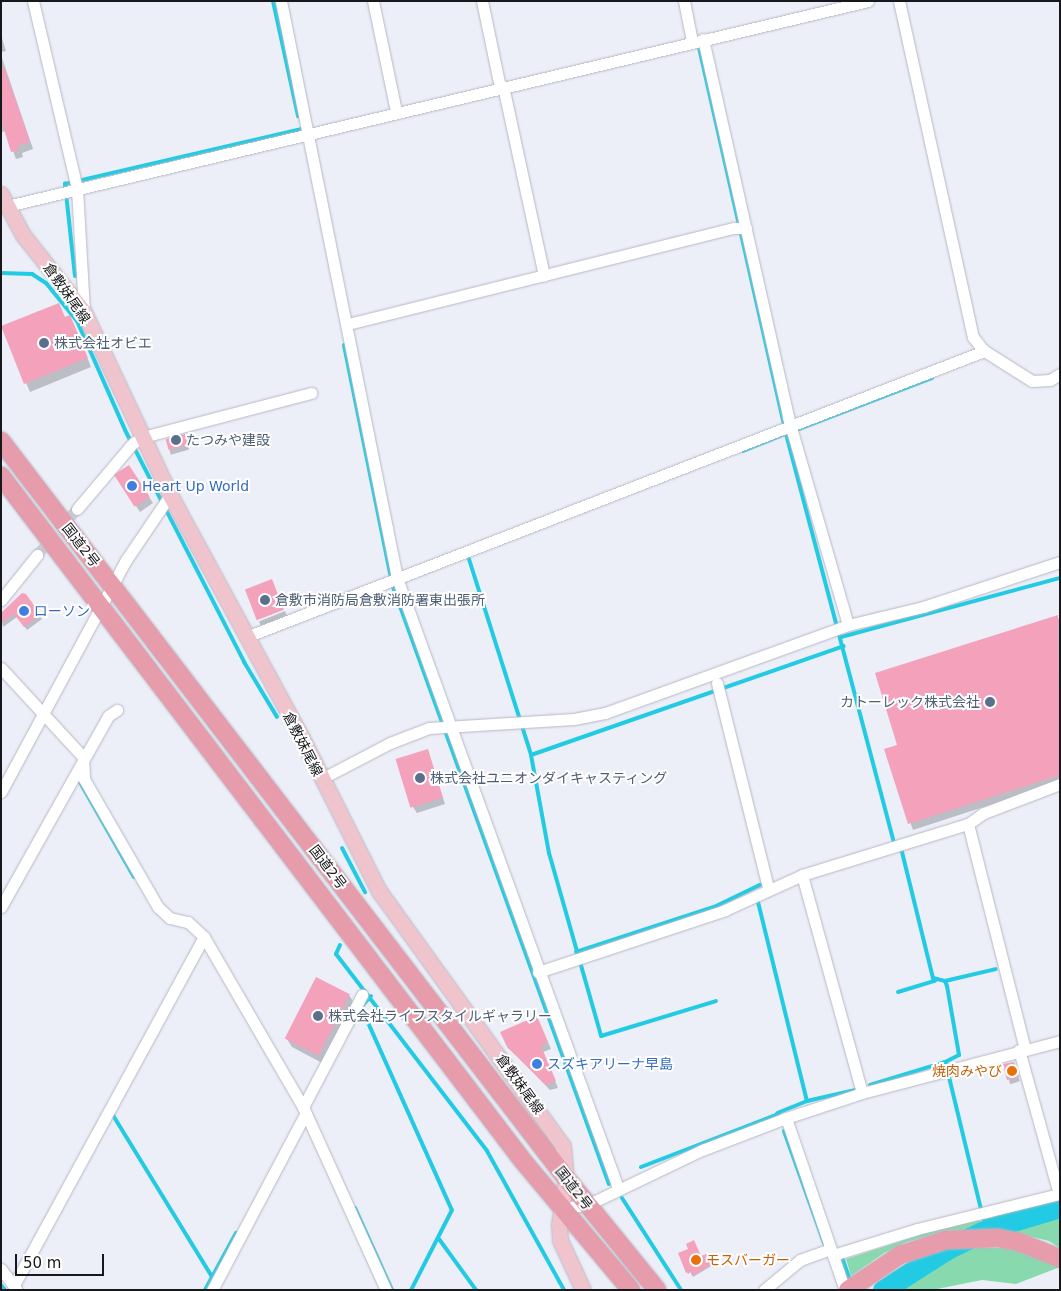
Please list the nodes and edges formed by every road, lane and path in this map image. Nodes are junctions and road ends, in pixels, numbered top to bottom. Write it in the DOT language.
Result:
graph roads {
  1 [pos="33,1"];
  2 [pos="281,1"];
  3 [pos="372,1"];
  4 [pos="482,1"];
  5 [pos="684,1"];
  6 [pos="868,1"];
  7 [pos="899,1"];
  8 [pos="698,40"];
  9 [pos="502,86"];
  10 [pos="396,111"];
  11 [pos="310,133"];
  12 [pos="72,187"];
  13 [pos="5,207"];
  14 [pos="742,229"];
  15 [pos="544,276"];
  16 [pos="84,312"];
  17 [pos="348,324"];
  18 [pos="984,351"];
  19 [pos="1060,374"];
  20 [pos="311,393"];
  21 [pos="790,429"];
  22 [pos="1,441"];
  23 [pos="135,443"];
  24 [pos="1,476"];
  25 [pos="166,501"];
  26 [pos="77,509"];
  27 [pos="37,556"];
  28 [pos="1060,562"];
  29 [pos="393,579"];
  30 [pos="112,585"];
  31 [pos="1,600"];
  32 [pos="100,606"];
  33 [pos="848,625"];
  34 [pos="246,637"];
  35 [pos="1,668"];
  36 [pos="718,687"];
  37 [pos="117,710"];
  38 [pos="43,712"];
  39 [pos="449,727"];
  40 [pos="83,757"];
  41 [pos="321,779"];
  42 [pos="1060,784"];
  43 [pos="1,792"];
  44 [pos="968,824"];
  45 [pos="802,875"];
  46 [pos="767,884"];
  47 [pos="1,907"];
  48 [pos="203,936"];
  49 [pos="538,972"];
  50 [pos="362,995"];
  51 [pos="1060,1041"];
  52 [pos="1022,1050"];
  53 [pos="861,1090"];
  54 [pos="305,1106"];
  55 [pos="786,1118"];
  56 [pos="566,1178"];
  57 [pos="618,1188"];
  58 [pos="1059,1194"];
  59 [pos="587,1205"];
  60 [pos="562,1208"];
  61 [pos="832,1252"];
  62 [pos="1058,1258"];
  63 [pos="1,1269"];
  64 [pos="16,1287"];
  65 [pos="212,1290"];
  66 [pos="386,1290"];
  67 [pos="583,1290"];
  68 [pos="631,1290"];
  69 [pos="657,1290"];
  70 [pos="764,1290"];
  71 [pos="846,1290"];
  1 -- 12 [label="street"];
  2 -- 11 [label="street"];
  3 -- 10 [label="street"];
  4 -- 9 [label="street"];
  5 -- 8 [label="street"];
  6 -- 8 [label="street"];
  7 -- 18 [label="street"];
  8 -- 9 [label="street"];
  8 -- 14 [label="street"];
  9 -- 10 [label="street"];
  9 -- 15 [label="street"];
  10 -- 11 [label="street"];
  11 -- 12 [label="street"];
  11 -- 17 [label="street"];
  12 -- 13 [label="street"];
  12 -- 16 [label="street"];
  13 -- 16 [label="main road, 倉敷妹尾線"];
  14 -- 15 [label="street"];
  14 -- 21 [label="street"];
  15 -- 17 [label="street"];
  16 -- 23 [label="main road, 倉敷妹尾線"];
  17 -- 29 [label="street"];
  18 -- 19 [label="street"];
  18 -- 21 [label="street"];
  20 -- 23 [label="street"];
  21 -- 29 [label="street"];
  21 -- 33 [label="street"];
  22 -- 30 [label="highway, 国道2号"];
  23 -- 25 [label="main road, 倉敷妹尾線"];
  23 -- 26 [label="street"];
  24 -- 32 [label="highway, 国道2号"];
  25 -- 30 [label="street"];
  25 -- 34 [label="main road, 倉敷妹尾線"];
  27 -- 31 [label="street"];
  28 -- 33 [label="street"];
  29 -- 34 [label="street"];
  29 -- 39 [label="street"];
  30 -- 32 [label="street"];
  30 -- 56 [label="highway, 国道2号"];
  32 -- 38 [label="street"];
  32 -- 60 [label="highway, 国道2号"];
  33 -- 39 [label="street"];
  34 -- 41 [label="main road, 倉敷妹尾線"];
  35 -- 38 [label="street"];
  36 -- 46 [label="street"];
  37 -- 40 [label="street"];
  38 -- 40 [label="street"];
  38 -- 43 [label="street"];
  39 -- 41 [label="street"];
  39 -- 49 [label="street"];
  40 -- 47 [label="street"];
  40 -- 48 [label="street"];
  41 -- 56 [label="main road, 倉敷妹尾線"];
  42 -- 44 [label="street"];
  44 -- 45 [label="street"];
  44 -- 52 [label="street"];
  45 -- 46 [label="street"];
  45 -- 53 [label="street"];
  46 -- 49 [label="street"];
  48 -- 54 [label="street"];
  48 -- 64 [label="street"];
  49 -- 57 [label="street"];
  50 -- 54 [label="street"];
  51 -- 52 [label="street"];
  52 -- 53 [label="street"];
  52 -- 58 [label="street"];
  53 -- 55 [label="street"];
  54 -- 65 [label="street"];
  54 -- 66 [label="street"];
  55 -- 57 [label="street"];
  55 -- 61 [label="street"];
  56 -- 59 [label="highway, 国道2号"];
  56 -- 60 [label="main road, 倉敷妹尾線"];
  57 -- 59 [label="street"];
  58 -- 61 [label="street"];
  59 -- 60 [label="street"];
  59 -- 69 [label="highway, 国道2号"];
  60 -- 67 [label="main road, 倉敷妹尾線"];
  60 -- 68 [label="highway, 国道2号"];
  61 -- 70 [label="street"];
  61 -- 71 [label="street"];
  62 -- 71 [label="highway"];
  63 -- 64 [label="street"];
}
